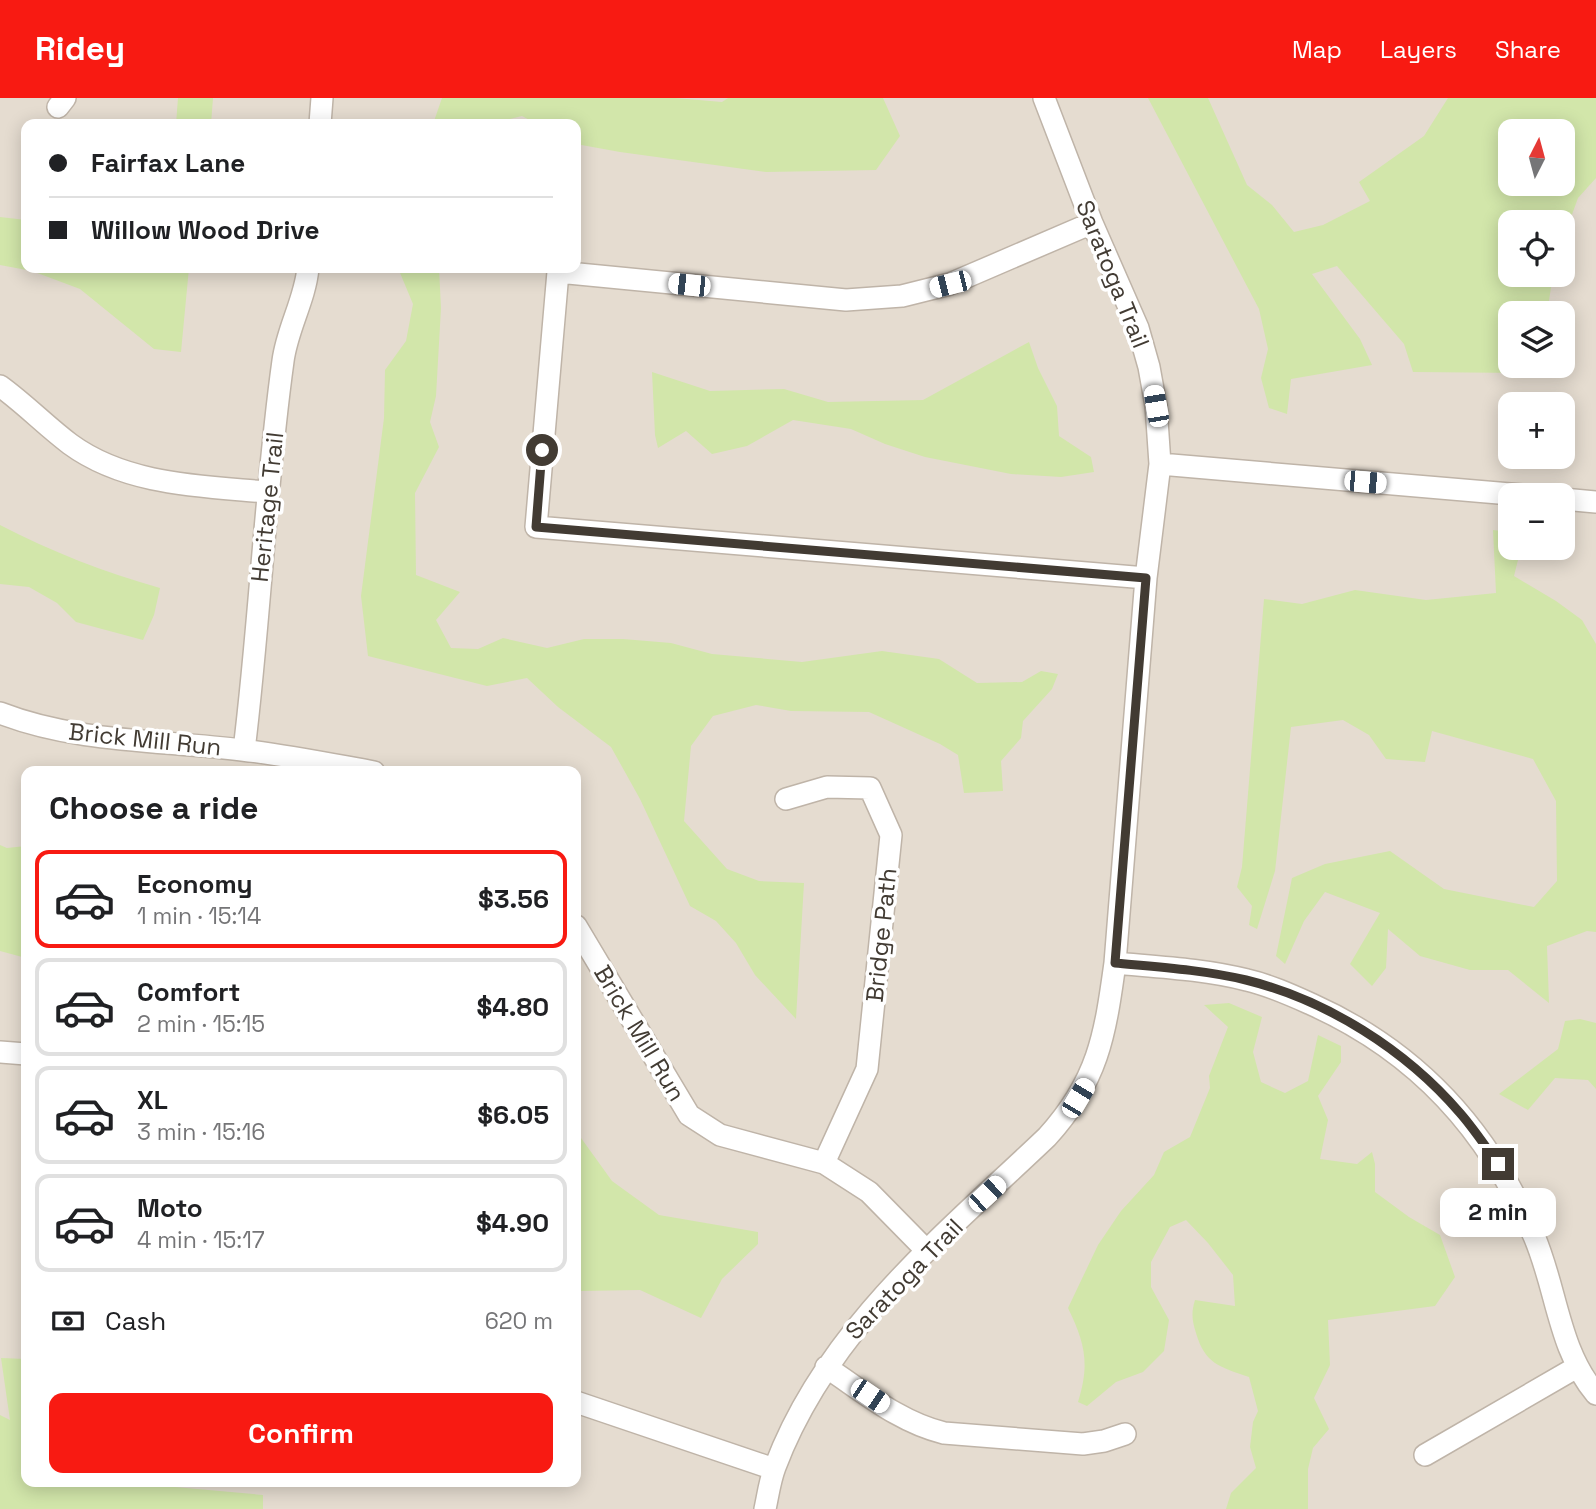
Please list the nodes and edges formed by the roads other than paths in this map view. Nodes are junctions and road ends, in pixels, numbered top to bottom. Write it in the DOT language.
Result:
graph roads {
  1 [pos="322,98"];
  2 [pos="1044,98"];
  3 [pos="320,119"];
  4 [pos="1092,223"];
  5 [pos="307,273"];
  6 [pos="558,273"];
  7 [pos="568,273"];
  8 [pos="0,386"];
  9 [pos="1160,464"];
  10 [pos="267,492"];
  11 [pos="1498,493"];
  12 [pos="1575,500"];
  13 [pos="1596,502"];
  14 [pos="1146,578"];
  15 [pos="0,713"];
  16 [pos="244,750"];
  17 [pos="339,766"];
  18 [pos="786,799"];
  19 [pos="581,934"];
  20 [pos="1115,963"];
  21 [pos="0,1052"];
  22 [pos="21,1054"];
  23 [pos="824,1163"];
  24 [pos="927,1251"];
  25 [pos="826,1367"];
  26 [pos="1577,1367"];
  27 [pos="1596,1394"];
  28 [pos="581,1404"];
  29 [pos="1125,1434"];
  30 [pos="1425,1455"];
  31 [pos="774,1469"];
  32 [pos="765,1509"];
  1 -- 3 [label="street"];
  2 -- 4 [label="street, Saratoga Trail"];
  4 -- 7 [label="street"];
  4 -- 9 [label="street, Saratoga Trail"];
  5 -- 10 [label="street, Heritage Trail"];
  6 -- 14 [label="street"];
  8 -- 10 [label="street"];
  9 -- 11 [label="street"];
  9 -- 14 [label="street, Saratoga Trail"];
  10 -- 16 [label="street, Heritage Trail"];
  12 -- 13 [label="street"];
  14 -- 20 [label="street, Saratoga Trail"];
  15 -- 16 [label="street, Brick Mill Run"];
  16 -- 17 [label="street, Brick Mill Run"];
  18 -- 23 [label="street, Bridge Path"];
  19 -- 23 [label="street, Brick Mill Run"];
  20 -- 24 [label="street, Saratoga Trail"];
  20 -- 26 [label="street"];
  21 -- 22 [label="street"];
  23 -- 24 [label="street, Brick Mill Run"];
  24 -- 25 [label="street, Saratoga Trail"];
  25 -- 29 [label="street"];
  25 -- 31 [label="street, Saratoga Trail"];
  26 -- 27 [label="street"];
  26 -- 30 [label="street"];
  28 -- 31 [label="street"];
  31 -- 32 [label="street, Saratoga Trail"];
}
